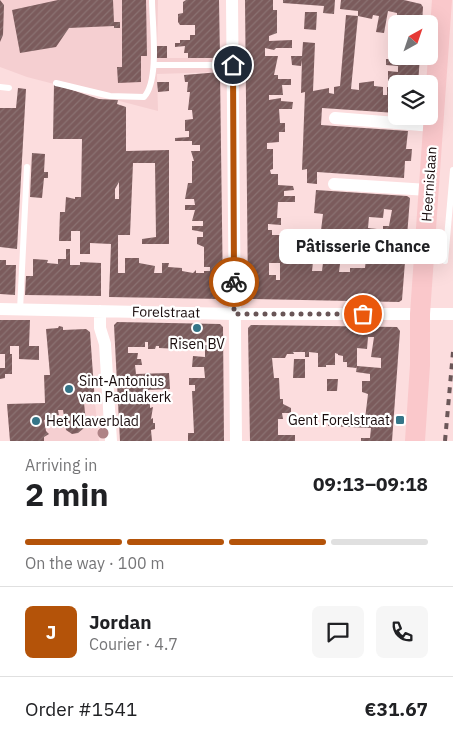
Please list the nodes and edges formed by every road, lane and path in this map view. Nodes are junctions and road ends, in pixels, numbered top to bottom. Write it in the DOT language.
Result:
graph roads {
  1 [pos="152,0"];
  2 [pos="232,0"];
  3 [pos="444,5"];
  4 [pos="154,65"];
  5 [pos="233,68"];
  6 [pos="56,83"];
  7 [pos="0,87"];
  8 [pos="9,88"];
  9 [pos="335,118"];
  10 [pos="433,126"];
  11 [pos="27,168"];
  12 [pos="453,170"];
  13 [pos="334,184"];
  14 [pos="428,190"];
  15 [pos="445,262"];
  16 [pos="0,309"];
  17 [pos="20,310"];
  18 [pos="100,311"];
  19 [pos="234,314"];
  20 [pos="420,314"];
  21 [pos="453,314"];
  22 [pos="111,441"];
  23 [pos="236,441"];
  24 [pos="415,441"];
  1 -- 4 [label="lane"];
  2 -- 5 [label="street"];
  3 -- 10 [label="main road, Heernislaan"];
  4 -- 5 [label="lane"];
  4 -- 6 [label="lane"];
  5 -- 19 [label="street"];
  7 -- 8 [label="lane"];
  9 -- 10 [label="street"];
  10 -- 14 [label="main road, Heernislaan"];
  11 -- 17 [label="lane"];
  12 -- 15 [label="lane"];
  13 -- 14 [label="street"];
  14 -- 20 [label="main road, Heernislaan"];
  16 -- 17 [label="street, Forelstraat"];
  17 -- 18 [label="street, Forelstraat"];
  18 -- 19 [label="street, Forelstraat"];
  18 -- 22 [label="street"];
  19 -- 20 [label="street, Forelstraat"];
  19 -- 23 [label="street"];
  20 -- 21 [label="street, Forelstraat"];
  20 -- 24 [label="main road, Heernislaan"];
}
